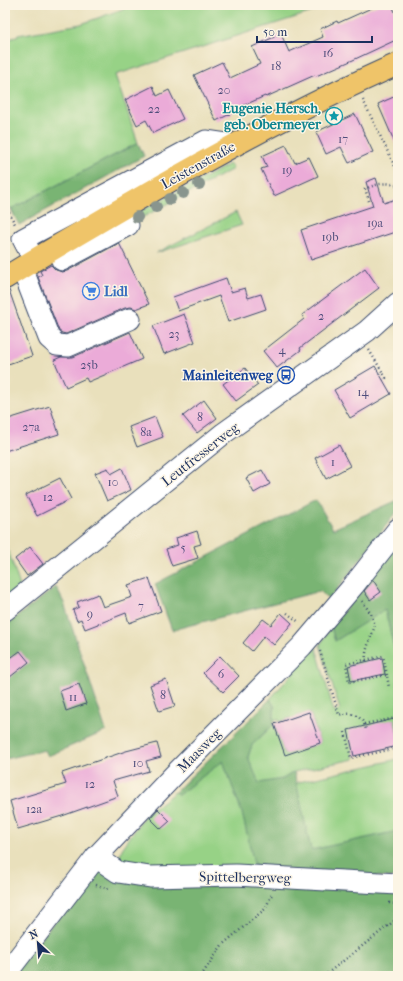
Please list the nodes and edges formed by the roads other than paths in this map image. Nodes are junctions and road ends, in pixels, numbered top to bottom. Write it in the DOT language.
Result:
graph roads {
  1 [pos="398,64"];
  2 [pos="128,225"];
  3 [pos="62,260"];
  4 [pos="20,268"];
  5 [pos="398,303"];
  6 [pos="130,319"];
  7 [pos="398,529"];
  8 [pos="5,610"];
  9 [pos="96,856"];
  10 [pos="398,884"];
  11 [pos="5,975"];
  1 -- 4 [label="main road, Leistenstraße"];
  2 -- 3 [label="street"];
  4 -- 6 [label="street"];
  5 -- 8 [label="street, Leutfresserweg"];
  7 -- 9 [label="street, Maasweg"];
  9 -- 10 [label="street, Spittelbergweg"];
  9 -- 11 [label="street, Maasweg"];
}
